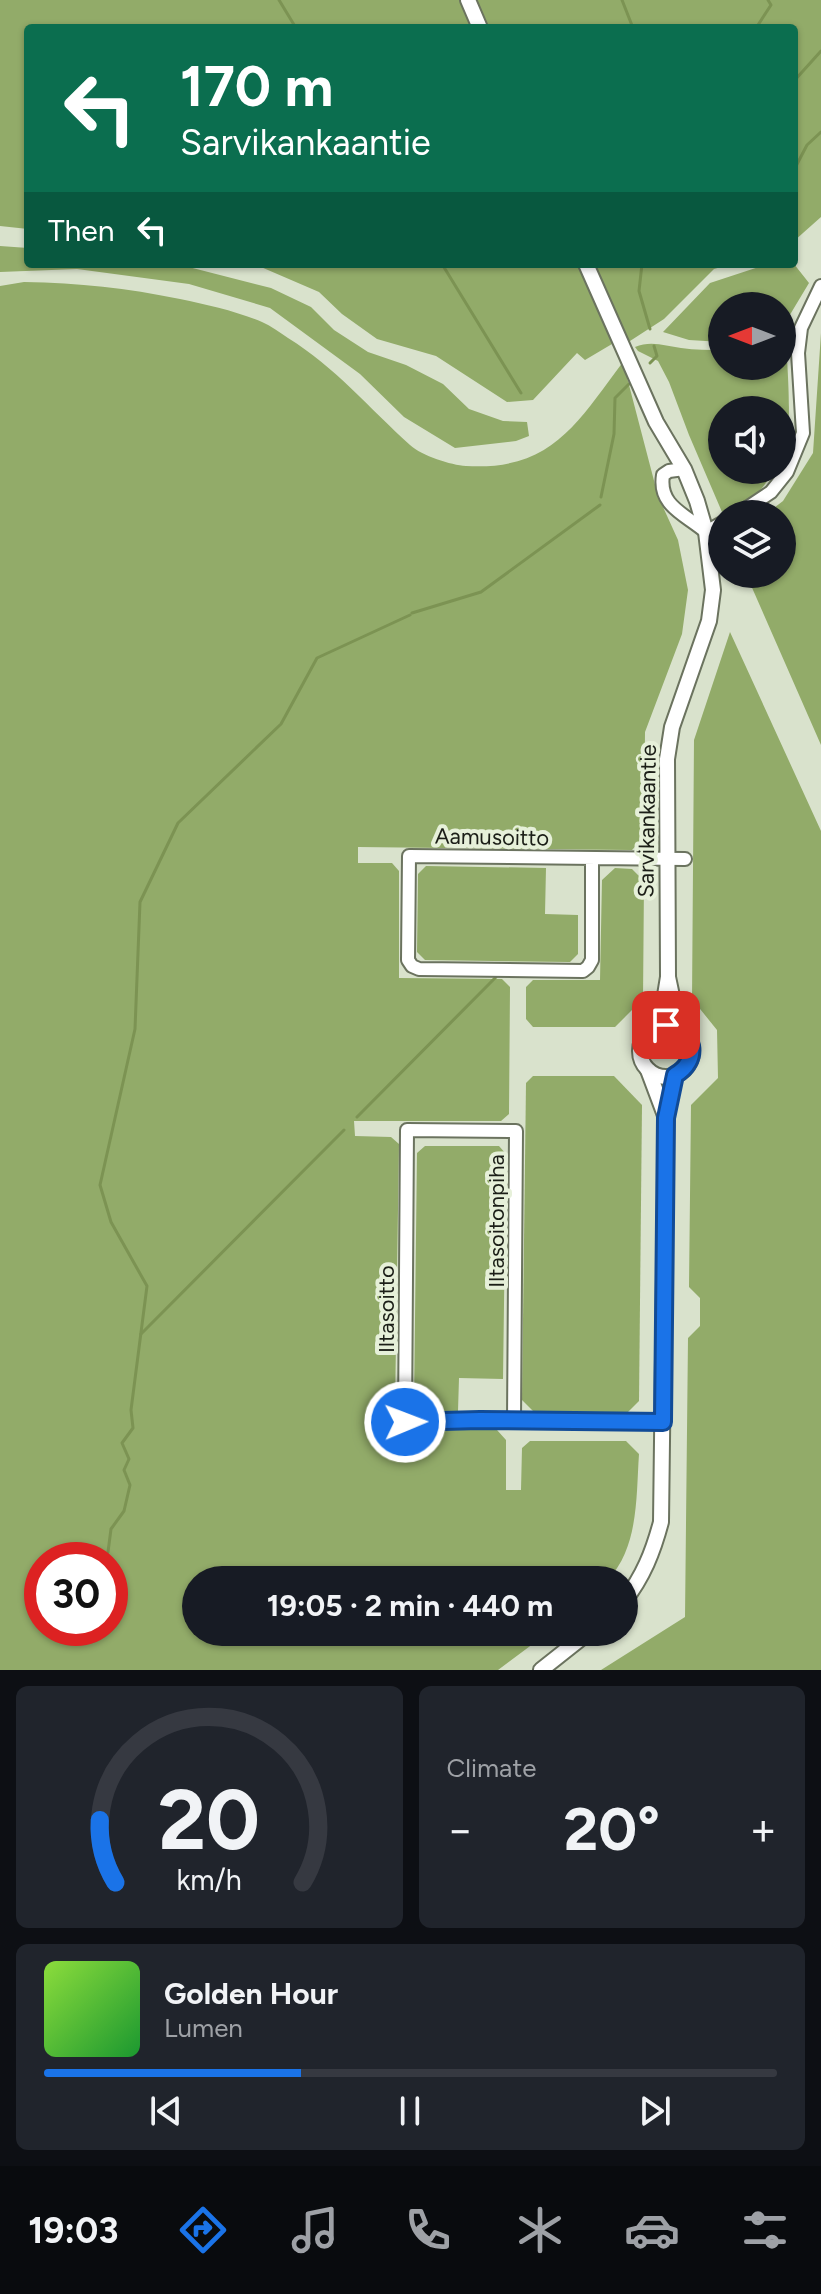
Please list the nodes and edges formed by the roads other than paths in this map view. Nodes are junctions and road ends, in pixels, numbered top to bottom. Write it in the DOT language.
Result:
graph roads {
  1 [pos="468,0"];
  2 [pos="478,24"];
  3 [pos="588,268"];
  4 [pos="821,286"];
  5 [pos="684,469"];
  6 [pos="759,500"];
  7 [pos="706,532"];
  8 [pos="592,859"];
  9 [pos="685,859"];
  10 [pos="668,860"];
  11 [pos="668,977"];
  12 [pos="660,1026"];
  13 [pos="679,1029"];
  14 [pos="648,1070"];
  15 [pos="675,1075"];
  16 [pos="666,1118"];
  17 [pos="407,1130"];
  18 [pos="514,1421"];
  19 [pos="663,1422"];
  20 [pos="638,1582"];
  21 [pos="571,1646"];
  22 [pos="541,1670"];
  1 -- 2 [label="street"];
  3 -- 5 [label="street, Sarvikankaantie"];
  4 -- 6 [label="street"];
  5 -- 7 [label="street, Sarvikankaantie"];
  5 -- 7 [label="street"];
  7 -- 10 [label="street, Sarvikankaantie"];
  8 -- 8 [label="street, Aamusoitto"];
  8 -- 10 [label="street, Aamusoitto"];
  9 -- 10 [label="street, Aamusoitto"];
  10 -- 11 [label="street, Sarvikankaantie"];
  11 -- 12 [label="street, Sarvikankaantie"];
  11 -- 13 [label="street, Sarvikankaantie"];
  12 -- 13 [label="street"];
  12 -- 14 [label="street, Sarvikankaantie"];
  13 -- 15 [label="street, Sarvikankaantie"];
  14 -- 15 [label="street"];
  14 -- 16 [label="street, Sarvikankaantie"];
  15 -- 16 [label="street, Sarvikankaantie"];
  16 -- 19 [label="street, Sarvikankaantie"];
  17 -- 18 [label="street, Iltasoitonpiha"];
  17 -- 18 [label="street, Iltasoitto"];
  18 -- 19 [label="street, Iltasoitto"];
  19 -- 20 [label="street, Sarvikankaantie"];
  21 -- 22 [label="street"];
}
